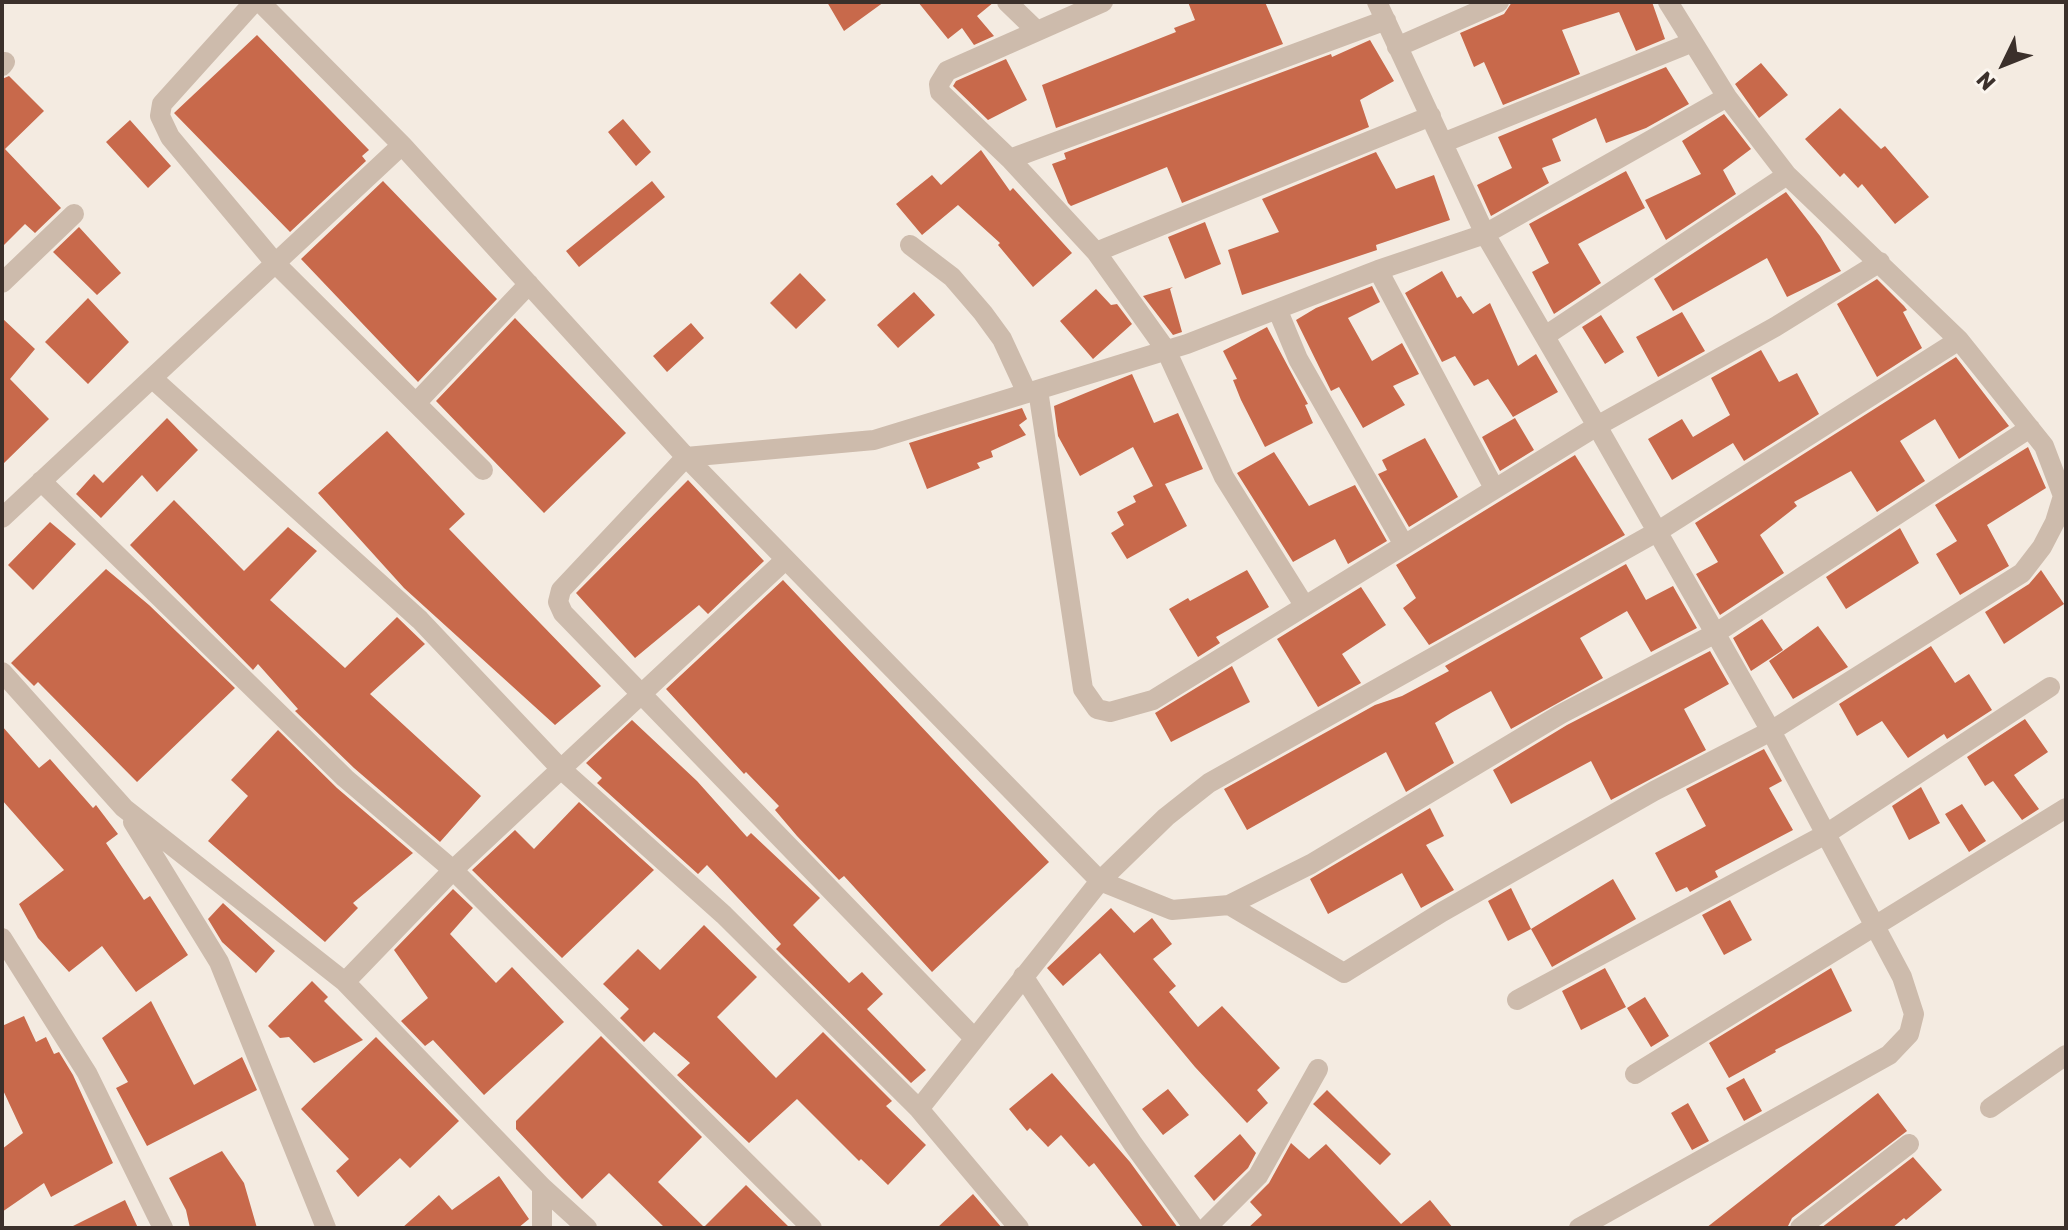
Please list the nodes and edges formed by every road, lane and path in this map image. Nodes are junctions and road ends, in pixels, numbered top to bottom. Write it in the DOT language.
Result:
graph roads {
  1 [pos="254,2"];
  2 [pos="260,2"];
  3 [pos="1007,2"];
  4 [pos="1103,2"];
  5 [pos="1499,2"];
  6 [pos="1668,2"];
  7 [pos="1381,11"];
  8 [pos="1037,31"];
  9 [pos="1693,42"];
  10 [pos="1397,47"];
  11 [pos="1727,97"];
  12 [pos="1431,116"];
  13 [pos="1445,142"];
  14 [pos="402,145"];
  15 [pos="1010,159"];
  16 [pos="1787,175"];
  17 [pos="74,214"];
  18 [pos="1485,234"];
  19 [pos="910,245"];
  20 [pos="1096,252"];
  21 [pos="1880,262"];
  22 [pos="276,264"];
  23 [pos="1378,270"];
  24 [pos="2,283"];
  25 [pos="529,284"];
  26 [pos="1278,311"];
  27 [pos="1545,336"];
  28 [pos="1959,340"];
  29 [pos="1166,350"];
  30 [pos="152,378"];
  31 [pos="1032,392"];
  32 [pos="416,403"];
  33 [pos="1597,426"];
  34 [pos="2030,428"];
  35 [pos="686,457"];
  36 [pos="483,470"];
  37 [pos="41,481"];
  38 [pos="1494,488"];
  39 [pos="2,518"];
  40 [pos="1660,530"];
  41 [pos="1403,543"];
  42 [pos="785,560"];
  43 [pos="1304,605"];
  44 [pos="1716,633"];
  45 [pos="2,672"];
  46 [pos="2050,687"];
  47 [pos="642,695"];
  48 [pos="1771,731"];
  49 [pos="561,769"];
  50 [pos="124,808"];
  51 [pos="2066,808"];
  52 [pos="1826,834"];
  53 [pos="453,870"];
  54 [pos="1100,881"];
  55 [pos="1229,905"];
  56 [pos="1875,926"];
  57 [pos="2,938"];
  58 [pos="1023,976"];
  59 [pos="345,982"];
  60 [pos="1517,1000"];
  61 [pos="974,1038"];
  62 [pos="2066,1055"];
  63 [pos="1318,1069"];
  64 [pos="1635,1074"];
  65 [pos="1990,1108"];
  66 [pos="919,1109"];
  67 [pos="1909,1144"];
  68 [pos="542,1187"];
  69 [pos="163,1228"];
  70 [pos="326,1228"];
  71 [pos="542,1228"];
  72 [pos="587,1228"];
  73 [pos="812,1228"];
  74 [pos="1019,1228"];
  75 [pos="1194,1228"];
  76 [pos="1206,1228"];
  77 [pos="1579,1228"];
  78 [pos="1800,1228"];
  1 -- 22 [label="street"];
  2 -- 14 [label="street"];
  3 -- 8 [label="street"];
  4 -- 8 [label="street"];
  5 -- 10 [label="street"];
  6 -- 9 [label="street"];
  7 -- 10 [label="street"];
  7 -- 15 [label="street"];
  8 -- 15 [label="street"];
  9 -- 11 [label="street"];
  9 -- 13 [label="street"];
  10 -- 12 [label="street"];
  11 -- 16 [label="street"];
  11 -- 18 [label="street"];
  12 -- 13 [label="street"];
  12 -- 20 [label="street"];
  13 -- 18 [label="street"];
  14 -- 22 [label="street"];
  14 -- 25 [label="street"];
  15 -- 20 [label="street"];
  16 -- 21 [label="street"];
  16 -- 27 [label="street"];
  17 -- 24 [label="street"];
  18 -- 23 [label="street"];
  18 -- 27 [label="street"];
  19 -- 31 [label="street"];
  20 -- 29 [label="street"];
  21 -- 28 [label="street"];
  21 -- 33 [label="street"];
  22 -- 30 [label="street"];
  22 -- 32 [label="street"];
  23 -- 26 [label="street"];
  23 -- 38 [label="street"];
  25 -- 32 [label="street"];
  25 -- 35 [label="street"];
  26 -- 29 [label="street"];
  26 -- 41 [label="street"];
  27 -- 33 [label="street"];
  28 -- 34 [label="street"];
  28 -- 40 [label="street"];
  29 -- 31 [label="street"];
  29 -- 43 [label="street"];
  30 -- 37 [label="street"];
  30 -- 49 [label="street"];
  31 -- 35 [label="street"];
  31 -- 43 [label="street"];
  32 -- 36 [label="street"];
  33 -- 38 [label="street"];
  33 -- 40 [label="street"];
  34 -- 44 [label="street"];
  34 -- 48 [label="street"];
  35 -- 42 [label="street"];
  35 -- 47 [label="street"];
  37 -- 39 [label="street"];
  37 -- 53 [label="street"];
  38 -- 41 [label="street"];
  40 -- 44 [label="street"];
  40 -- 54 [label="street"];
  41 -- 43 [label="street"];
  42 -- 47 [label="street"];
  42 -- 54 [label="street"];
  44 -- 48 [label="street"];
  44 -- 55 [label="street"];
  45 -- 50 [label="street"];
  46 -- 52 [label="street"];
  47 -- 49 [label="street"];
  47 -- 61 [label="street"];
  48 -- 52 [label="street"];
  48 -- 55 [label="street"];
  49 -- 53 [label="street"];
  49 -- 66 [label="street"];
  50 -- 59 [label="street"];
  50 -- 70 [label="street"];
  51 -- 56 [label="street"];
  52 -- 56 [label="street"];
  52 -- 60 [label="street"];
  53 -- 59 [label="street"];
  53 -- 73 [label="street"];
  54 -- 55 [label="street"];
  54 -- 58 [label="street"];
  56 -- 64 [label="street"];
  56 -- 77 [label="street"];
  57 -- 69 [label="street"];
  58 -- 61 [label="street"];
  58 -- 75 [label="street"];
  59 -- 68 [label="street"];
  61 -- 66 [label="street"];
  62 -- 65 [label="street"];
  63 -- 76 [label="street"];
  66 -- 74 [label="street"];
  67 -- 78 [label="street"];
  68 -- 71 [label="street"];
  68 -- 72 [label="street"];
}
